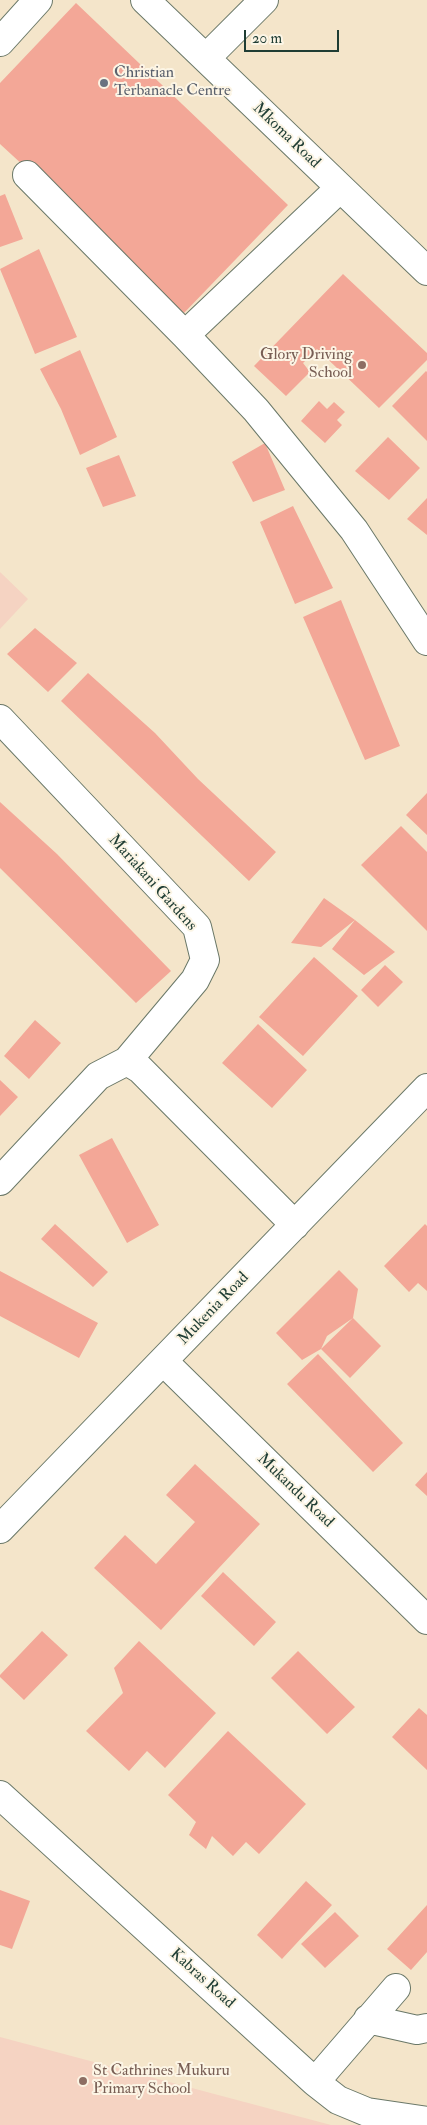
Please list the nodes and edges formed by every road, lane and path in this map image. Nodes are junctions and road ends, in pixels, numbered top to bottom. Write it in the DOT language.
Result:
graph roads {
  1 [pos="38,0"];
  2 [pos="145,0"];
  3 [pos="264,0"];
  4 [pos="0,42"];
  5 [pos="206,58"];
  6 [pos="27,175"];
  7 [pos="340,188"];
  8 [pos="427,271"];
  9 [pos="185,335"];
  10 [pos="427,641"];
  11 [pos="0,718"];
  12 [pos="127,1060"];
  13 [pos="426,1090"];
  14 [pos="0,1181"];
  15 [pos="295,1225"];
  16 [pos="163,1361"];
  17 [pos="0,1530"];
  18 [pos="427,1620"];
  19 [pos="0,1795"];
  20 [pos="396,1988"];
  21 [pos="368,2019"];
  22 [pos="427,2028"];
  23 [pos="315,2082"];
  24 [pos="427,2121"];
  1 -- 4 [label="street"];
  2 -- 5 [label="street, Mkoma Road"];
  3 -- 5 [label="street"];
  5 -- 7 [label="street, Mkoma Road"];
  6 -- 9 [label="street"];
  7 -- 8 [label="street, Mkoma Road"];
  7 -- 9 [label="street"];
  9 -- 10 [label="street"];
  11 -- 12 [label="street, Mariakani Gardens"];
  12 -- 14 [label="street"];
  12 -- 15 [label="street"];
  13 -- 15 [label="street, Mukenia Road"];
  15 -- 16 [label="street, Mukenia Road"];
  16 -- 17 [label="street, Mukenia Road"];
  16 -- 18 [label="street, Mukandu Road"];
  19 -- 23 [label="street, Kabras Road"];
  20 -- 21 [label="street"];
  21 -- 22 [label="street"];
  21 -- 23 [label="street"];
  23 -- 24 [label="street, Kabras Road"];
}
